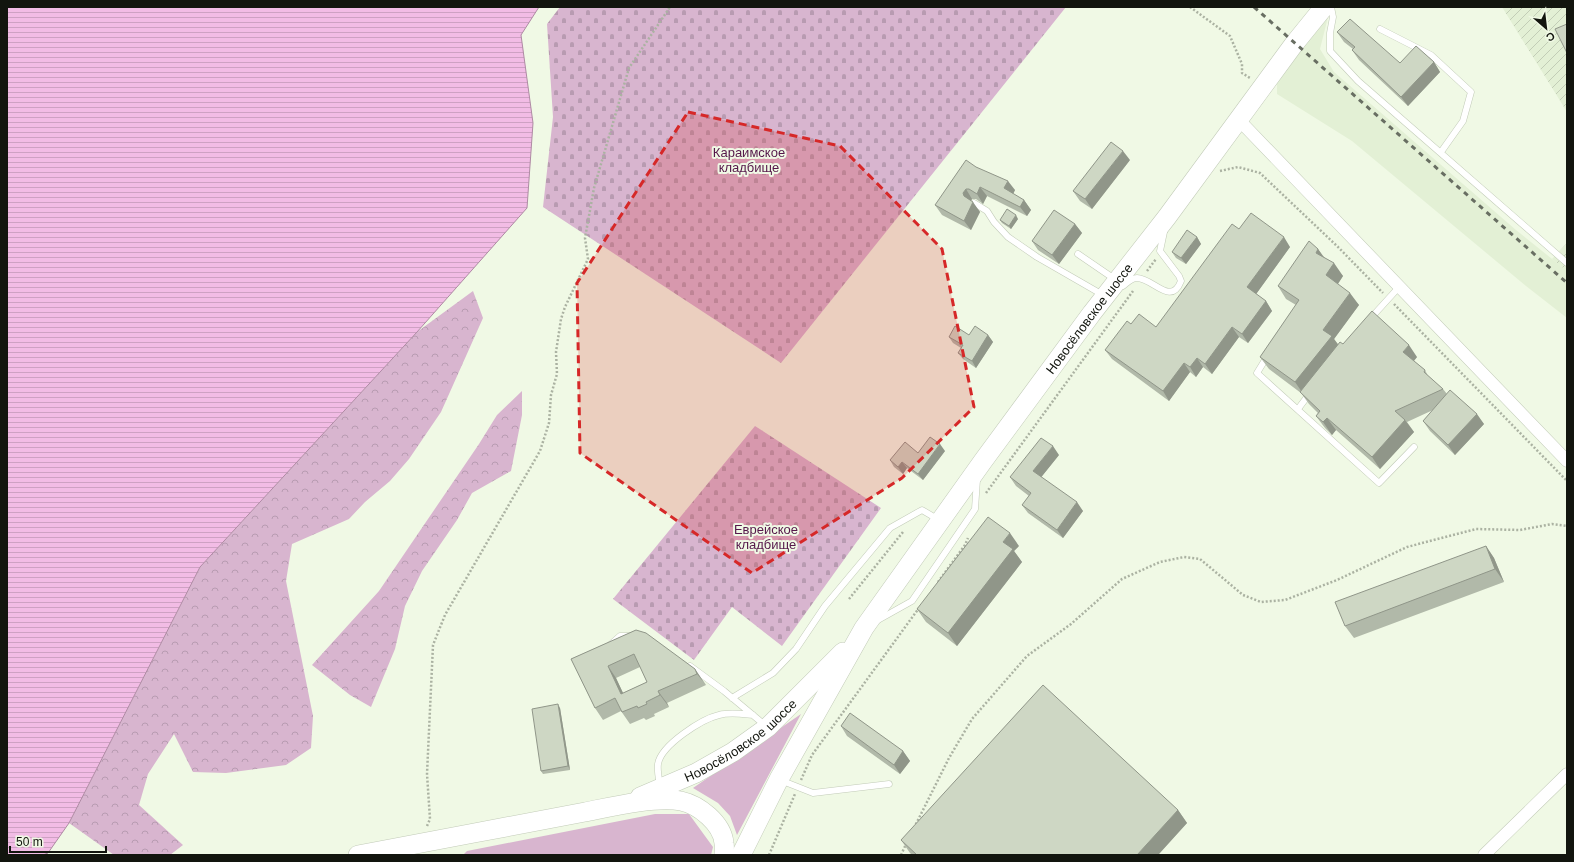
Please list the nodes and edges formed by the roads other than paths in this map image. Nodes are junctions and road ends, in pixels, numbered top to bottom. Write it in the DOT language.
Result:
graph roads {
  1 [pos="1324,7"];
  2 [pos="1331,7"];
  3 [pos="1380,28"];
  4 [pos="1239,120"];
  5 [pos="1441,152"];
  6 [pos="974,203"];
  7 [pos="1167,217"];
  8 [pos="1078,254"];
  9 [pos="1567,264"];
  10 [pos="1400,286"];
  11 [pos="1113,292"];
  12 [pos="1368,322"];
  13 [pos="1273,348"];
  14 [pos="1313,391"];
  15 [pos="1298,409"];
  16 [pos="1414,447"];
  17 [pos="1567,461"];
  18 [pos="978,469"];
  19 [pos="940,521"];
  20 [pos="862,631"];
  21 [pos="634,636"];
  22 [pos="605,649"];
  23 [pos="688,664"];
  24 [pos="732,698"];
  25 [pos="754,715"];
  26 [pos="768,727"];
  27 [pos="1567,774"];
  28 [pos="779,779"];
  29 [pos="889,784"];
  30 [pos="660,789"];
  31 [pos="598,810"];
  32 [pos="502,827"];
  33 [pos="358,855"];
  34 [pos="443,855"];
  35 [pos="724,855"];
  36 [pos="741,855"];
  37 [pos="1484,855"];
  1 -- 4 [label="main road, Новосёловское шоссе"];
  2 -- 5 [label="lane"];
  3 -- 5 [label="lane"];
  4 -- 7 [label="main road, Новосёловское шоссе"];
  4 -- 10 [label="street"];
  5 -- 9 [label="lane"];
  6 -- 11 [label="lane"];
  7 -- 11 [label="main road, Новосёловское шоссе"];
  7 -- 11 [label="lane"];
  8 -- 11 [label="lane"];
  10 -- 12 [label="lane"];
  10 -- 17 [label="street"];
  11 -- 18 [label="main road, Новосёловское шоссе"];
  13 -- 15 [label="lane"];
  14 -- 15 [label="lane"];
  15 -- 16 [label="lane"];
  18 -- 19 [label="main road, Новосёловское шоссе"];
  18 -- 20 [label="lane"];
  19 -- 20 [label="main road, Новосёловское шоссе"];
  19 -- 24 [label="lane"];
  20 -- 26 [label="main road, Новосёловское шоссе"];
  20 -- 28 [label="main road, Новосёловское шоссе"];
  21 -- 22 [label="lane"];
  23 -- 24 [label="lane"];
  24 -- 25 [label="lane"];
  25 -- 26 [label="lane"];
  25 -- 30 [label="lane"];
  26 -- 30 [label="main road, Новосёловское шоссе"];
  27 -- 37 [label="street"];
  28 -- 29 [label="lane"];
  28 -- 36 [label="main road, Новосёловское шоссе"];
  30 -- 31 [label="main road, Новосёловское шоссе"];
  31 -- 32 [label="main road"];
  31 -- 35 [label="main road"];
  32 -- 33 [label="main road"];
  32 -- 34 [label="main road"];
}
